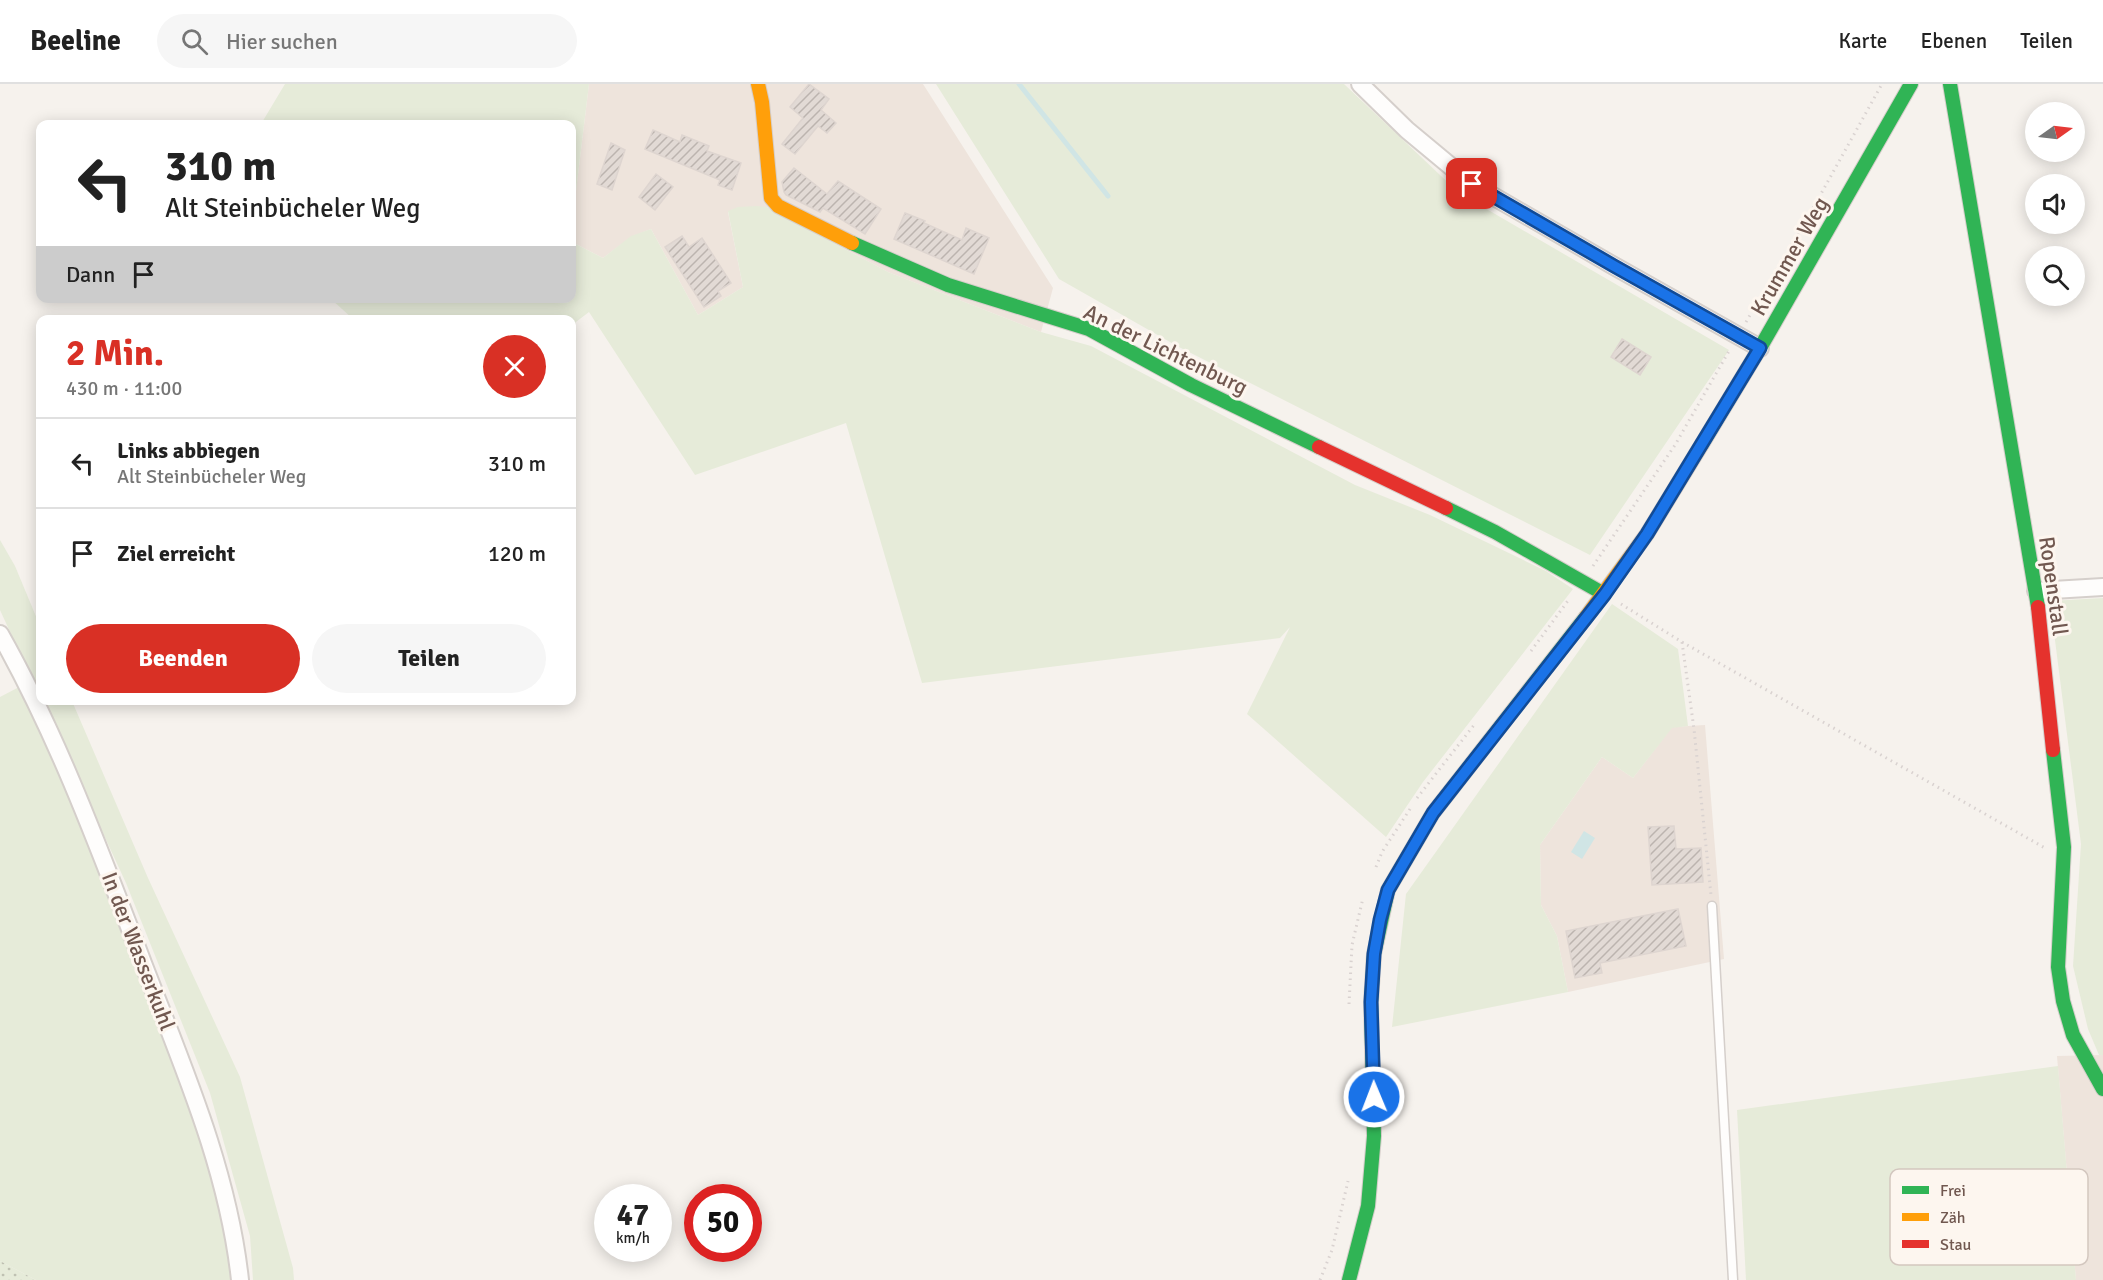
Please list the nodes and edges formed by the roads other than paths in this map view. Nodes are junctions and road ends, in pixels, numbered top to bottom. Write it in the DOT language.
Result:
graph roads {
  1 [pos="758,84"];
  2 [pos="1360,84"];
  3 [pos="1911,84"];
  4 [pos="1950,84"];
  5 [pos="1760,348"];
  6 [pos="2103,587"];
  7 [pos="2036,591"];
  8 [pos="1605,594"];
  9 [pos="0,634"];
  10 [pos="36,703"];
  11 [pos="37,705"];
  12 [pos="1712,906"];
  13 [pos="2103,1089"];
  14 [pos="240,1280"];
  15 [pos="1349,1280"];
  16 [pos="1733,1280"];
  1 -- 8 [label="street, An der Lichtenburg"];
  2 -- 5 [label="street"];
  3 -- 5 [label="street, Krummer Weg"];
  4 -- 7 [label="street, Ropenstall"];
  5 -- 8 [label="street, Krummer Weg"];
  6 -- 7 [label="street"];
  7 -- 13 [label="street, Ropenstall"];
  8 -- 15 [label="street, Krummer Weg"];
  9 -- 10 [label="street, In der Wasserkuhl"];
  11 -- 14 [label="street, In der Wasserkuhl"];
  12 -- 16 [label="lane"];
}
